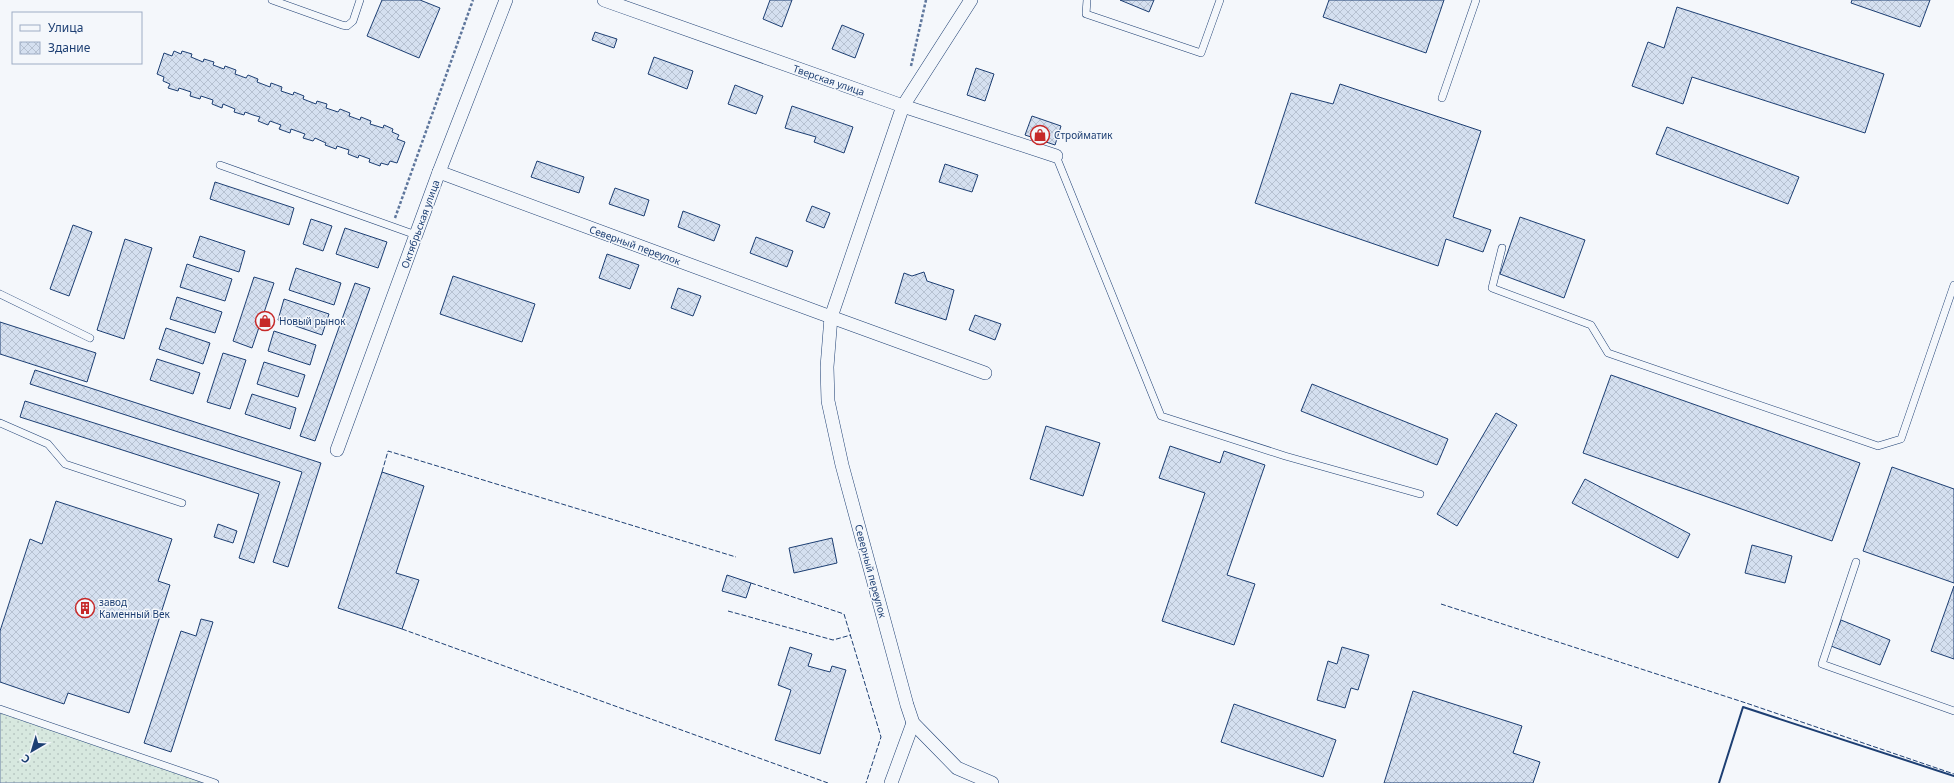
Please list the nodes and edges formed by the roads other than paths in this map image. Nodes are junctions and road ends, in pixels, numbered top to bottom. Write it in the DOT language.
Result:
graph roads {
  1 [pos="272,0"];
  2 [pos="360,0"];
  3 [pos="506,0"];
  4 [pos="604,0"];
  5 [pos="971,0"];
  6 [pos="1087,0"];
  7 [pos="1220,0"];
  8 [pos="1476,0"];
  9 [pos="1442,98"];
  10 [pos="903,106"];
  11 [pos="1056,156"];
  12 [pos="220,165"];
  13 [pos="439,172"];
  14 [pos="416,235"];
  15 [pos="1502,248"];
  16 [pos="1954,286"];
  17 [pos="0,294"];
  18 [pos="832,318"];
  19 [pos="90,338"];
  20 [pos="985,372"];
  21 [pos="0,423"];
  22 [pos="336,450"];
  23 [pos="1420,494"];
  24 [pos="182,503"];
  25 [pos="1856,562"];
  26 [pos="0,710"];
  27 [pos="1954,711"];
  28 [pos="913,722"];
  29 [pos="215,783"];
  30 [pos="891,783"];
  31 [pos="992,783"];
  1 -- 2 [label="lane"];
  3 -- 13 [label="street, Октябрьская улица"];
  4 -- 10 [label="street, Тверская улица"];
  5 -- 10 [label="street"];
  6 -- 7 [label="lane"];
  8 -- 9 [label="lane"];
  10 -- 11 [label="street, Тверская улица"];
  10 -- 18 [label="street"];
  11 -- 23 [label="lane"];
  12 -- 14 [label="lane"];
  13 -- 14 [label="street, Октябрьская улица"];
  13 -- 18 [label="street, Северный переулок"];
  14 -- 22 [label="street, Октябрьская улица"];
  15 -- 16 [label="lane"];
  17 -- 19 [label="lane"];
  18 -- 20 [label="street, Северный переулок"];
  18 -- 28 [label="street, Северный переулок"];
  21 -- 24 [label="lane"];
  25 -- 27 [label="lane"];
  26 -- 29 [label="lane"];
  28 -- 30 [label="street"];
  28 -- 31 [label="street, Северный переулок"];
}
